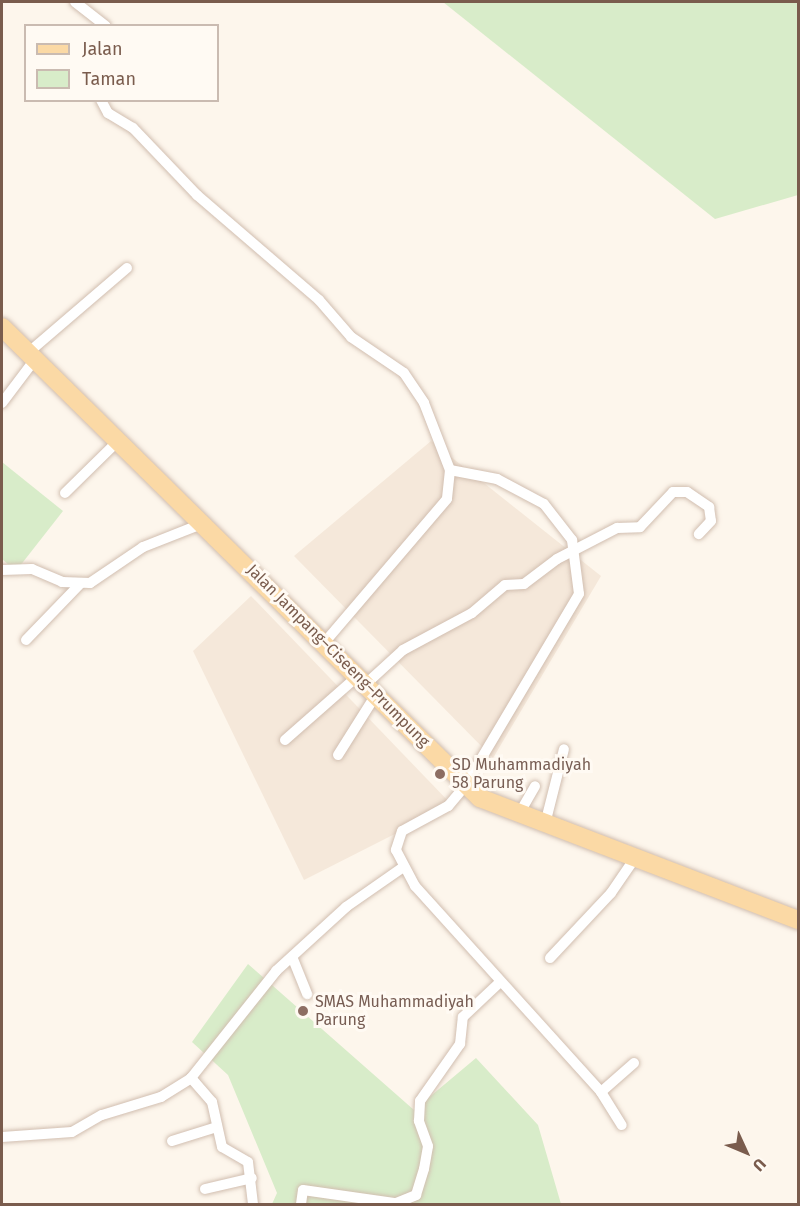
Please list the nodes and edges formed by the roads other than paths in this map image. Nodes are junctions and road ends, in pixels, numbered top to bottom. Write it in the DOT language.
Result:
graph roads {
  1 [pos="75,2"];
  2 [pos="103,24"];
  3 [pos="102,102"];
  4 [pos="127,268"];
  5 [pos="2,327"];
  6 [pos="32,355"];
  7 [pos="2,403"];
  8 [pos="120,440"];
  9 [pos="450,470"];
  10 [pos="65,493"];
  11 [pos="204,524"];
  12 [pos="699,534"];
  13 [pos="576,550"];
  14 [pos="2,570"];
  15 [pos="80,584"];
  16 [pos="26,640"];
  17 [pos="325,642"];
  18 [pos="368,684"];
  19 [pos="285,740"];
  20 [pos="564,749"];
  21 [pos="338,755"];
  22 [pos="465,786"];
  23 [pos="535,786"];
  24 [pos="519,814"];
  25 [pos="544,824"];
  26 [pos="634,858"];
  27 [pos="402,868"];
  28 [pos="798,920"];
  29 [pos="550,958"];
  30 [pos="293,959"];
  31 [pos="500,982"];
  32 [pos="307,994"];
  33 [pos="634,1063"];
  34 [pos="191,1078"];
  35 [pos="601,1092"];
  36 [pos="622,1125"];
  37 [pos="217,1127"];
  38 [pos="2,1137"];
  39 [pos="172,1141"];
  40 [pos="252,1178"];
  41 [pos="205,1188"];
  42 [pos="253,1204"];
  43 [pos="301,1204"];
  44 [pos="394,1204"];
  1 -- 2 [label="street"];
  3 -- 9 [label="street"];
  4 -- 6 [label="street"];
  5 -- 6 [label="main road, Jalan Jampang–Ciseeng–Prumpung"];
  6 -- 7 [label="street"];
  6 -- 8 [label="main road, Jalan Jampang–Ciseeng–Prumpung"];
  8 -- 10 [label="street"];
  8 -- 11 [label="main road, Jalan Jampang–Ciseeng–Prumpung"];
  9 -- 13 [label="street"];
  9 -- 17 [label="street"];
  11 -- 15 [label="street"];
  11 -- 17 [label="main road, Jalan Jampang–Ciseeng–Prumpung"];
  12 -- 13 [label="street"];
  13 -- 18 [label="street"];
  13 -- 22 [label="street"];
  14 -- 15 [label="street"];
  15 -- 16 [label="street"];
  17 -- 18 [label="main road, Jalan Jampang–Ciseeng–Prumpung"];
  18 -- 19 [label="street"];
  18 -- 21 [label="street"];
  18 -- 22 [label="main road, Jalan Jampang–Ciseeng–Prumpung"];
  20 -- 25 [label="street"];
  22 -- 24 [label="main road, Jalan Jampang–Ciseeng–Prumpung"];
  22 -- 27 [label="street"];
  23 -- 24 [label="street"];
  24 -- 25 [label="main road, Jalan Jampang–Ciseeng–Prumpung"];
  25 -- 26 [label="main road, Jalan Jampang–Ciseeng–Prumpung"];
  26 -- 28 [label="main road, Jalan Jampang–Ciseeng–Prumpung"];
  26 -- 29 [label="street"];
  27 -- 30 [label="street"];
  27 -- 31 [label="street"];
  30 -- 32 [label="street"];
  30 -- 34 [label="street"];
  31 -- 35 [label="street"];
  31 -- 44 [label="street"];
  33 -- 35 [label="street"];
  34 -- 37 [label="street"];
  34 -- 38 [label="street"];
  35 -- 36 [label="street"];
  37 -- 39 [label="street"];
  37 -- 40 [label="street"];
  40 -- 41 [label="street"];
  40 -- 42 [label="street"];
  43 -- 44 [label="street"];
}
